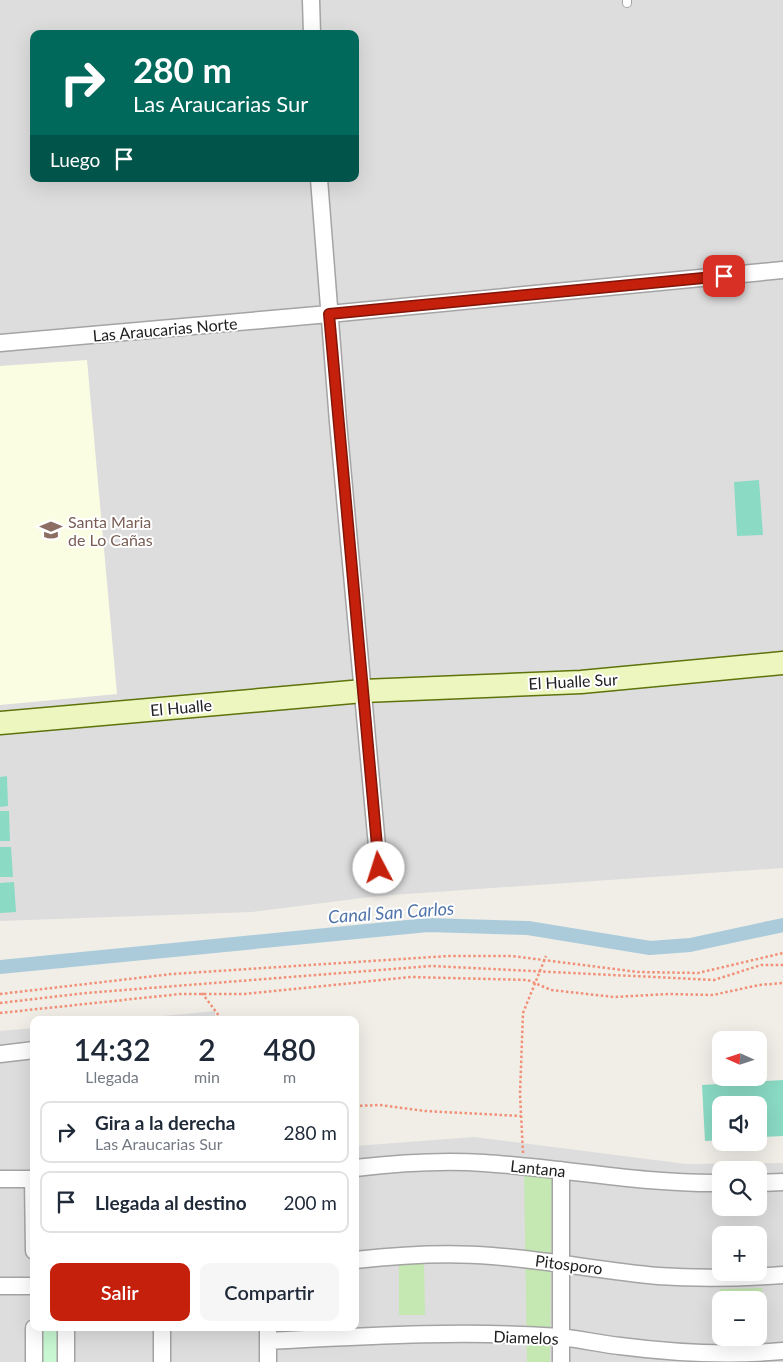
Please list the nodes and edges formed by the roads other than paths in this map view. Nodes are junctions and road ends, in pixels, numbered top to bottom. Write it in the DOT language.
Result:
graph roads {
  1 [pos="311,0"];
  2 [pos="312,30"];
  3 [pos="319,182"];
  4 [pos="783,270"];
  5 [pos="329,314"];
  6 [pos="0,343"];
  7 [pos="783,663"];
  8 [pos="362,691"];
  9 [pos="0,723"];
  10 [pos="379,868"];
  11 [pos="30,1050"];
  12 [pos="0,1054"];
  13 [pos="359,1168"];
  14 [pos="561,1170"];
  15 [pos="0,1179"];
  16 [pos="30,1179"];
  17 [pos="783,1182"];
  18 [pos="712,1183"];
  19 [pos="767,1183"];
  20 [pos="359,1260"];
  21 [pos="560,1263"];
  22 [pos="783,1275"];
  23 [pos="0,1286"];
  24 [pos="30,1286"];
  25 [pos="34,1331"];
  26 [pos="66,1331"];
  27 [pos="162,1331"];
  28 [pos="268,1334"];
  29 [pos="561,1338"];
  30 [pos="783,1351"];
  31 [pos="34,1362"];
  32 [pos="66,1362"];
  33 [pos="162,1362"];
  34 [pos="268,1362"];
  35 [pos="561,1362"];
  1 -- 2 [label="street"];
  3 -- 5 [label="street"];
  4 -- 5 [label="street, Las Araucarias Norte"];
  5 -- 6 [label="street, Las Araucarias Norte"];
  5 -- 8 [label="street"];
  7 -- 8 [label="street, El Hualle Sur"];
  8 -- 9 [label="street, El Hualle"];
  8 -- 10 [label="street"];
  11 -- 12 [label="street"];
  13 -- 14 [label="street, Lantana"];
  14 -- 18 [label="street, Lantana"];
  14 -- 21 [label="street"];
  15 -- 16 [label="street"];
  17 -- 19 [label="street"];
  20 -- 21 [label="street, Pitosporo"];
  21 -- 22 [label="street, Pitosporo"];
  21 -- 29 [label="street"];
  23 -- 24 [label="street"];
  25 -- 31 [label="street"];
  26 -- 32 [label="street"];
  27 -- 33 [label="street"];
  28 -- 29 [label="street, Diamelos"];
  28 -- 34 [label="street"];
  29 -- 30 [label="street, Diamelos"];
  29 -- 35 [label="street"];
}
